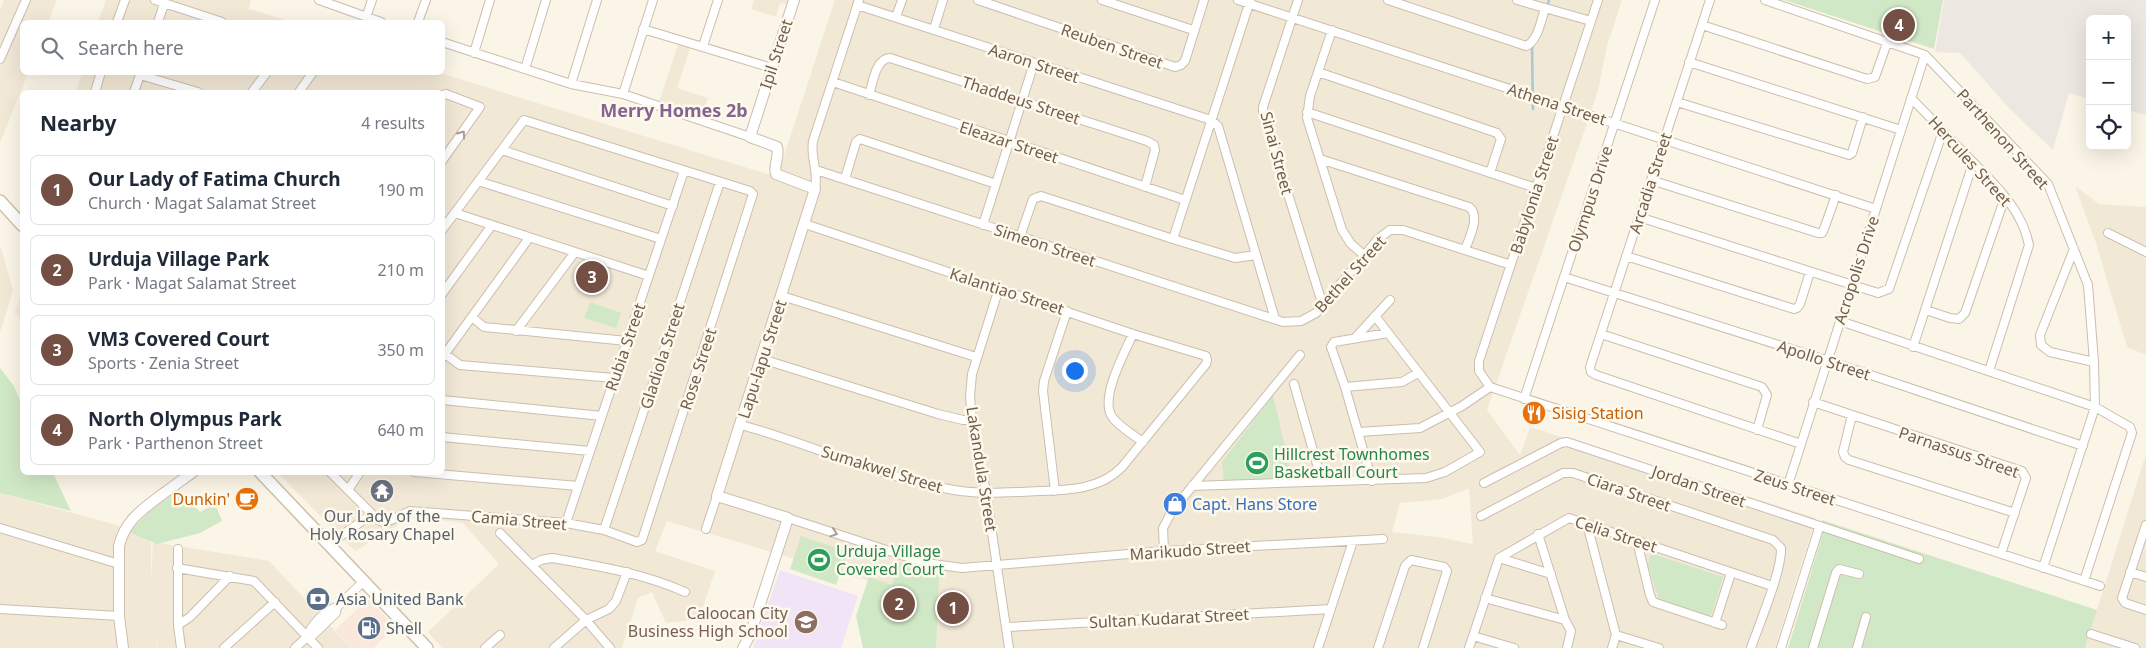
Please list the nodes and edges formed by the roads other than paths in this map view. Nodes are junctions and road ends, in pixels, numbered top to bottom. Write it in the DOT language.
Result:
graph roads {
  1 [pos="26,0"];
  2 [pos="125,0"];
  3 [pos="155,0"];
  4 [pos="319,0"];
  5 [pos="372,0"];
  6 [pos="426,0"];
  7 [pos="490,0"];
  8 [pos="546,0"];
  9 [pos="597,0"];
  10 [pos="653,0"];
  11 [pos="718,0"];
  12 [pos="794,0"];
  13 [pos="902,0"];
  14 [pos="943,0"];
  15 [pos="1102,0"];
  16 [pos="1204,0"];
  17 [pos="1238,0"];
  18 [pos="1298,0"];
  19 [pos="1388,0"];
  20 [pos="1517,0"];
  21 [pos="1598,0"];
  22 [pos="1655,0"];
  23 [pos="1710,0"];
  24 [pos="1765,0"];
  25 [pos="982,1"];
  26 [pos="858,2"];
  27 [pos="1249,2"];
  28 [pos="164,4"];
  29 [pos="1545,9"];
  30 [pos="366,18"];
  31 [pos="896,18"];
  32 [pos="1292,18"];
  33 [pos="118,20"];
  34 [pos="159,20"];
  35 [pos="216,20"];
  36 [pos="374,20"];
  37 [pos="419,20"];
  38 [pos="1591,21"];
  39 [pos="1702,25"];
  40 [pos="643,29"];
  41 [pos="934,30"];
  42 [pos="1193,30"];
  43 [pos="1332,30"];
  44 [pos="445,43"];
  45 [pos="1887,43"];
  46 [pos="703,46"];
  47 [pos="474,53"];
  48 [pos="1925,55"];
  49 [pos="0,60"];
  50 [pos="1690,62"];
  51 [pos="1034,63"];
  52 [pos="772,68"];
  53 [pos="525,69"];
  54 [pos="1318,72"];
  55 [pos="100,75"];
  56 [pos="140,75"];
  57 [pos="143,75"];
  58 [pos="262,75"];
  59 [pos="311,75"];
  60 [pos="832,82"];
  61 [pos="571,84"];
  62 [pos="96,90"];
  63 [pos="135,90"];
  64 [pos="192,90"];
  65 [pos="253,90"];
  66 [pos="300,90"];
  67 [pos="445,94"];
  68 [pos="622,94"];
  69 [pos="869,95"];
  70 [pos="1911,98"];
  71 [pos="1022,100"];
  72 [pos="1677,102"];
  73 [pos="1563,106"];
  74 [pos="1307,112"];
  75 [pos="1863,118"];
  76 [pos="1211,120"];
  77 [pos="1615,122"];
  78 [pos="1901,130"];
  79 [pos="1943,132"];
  80 [pos="750,137"];
  81 [pos="1665,139"];
  82 [pos="1009,142"];
  83 [pos="502,150"];
  84 [pos="445,157"];
  85 [pos="1320,159"];
  86 [pos="1973,163"];
  87 [pos="816,170"];
  88 [pos="684,171"];
  89 [pos="1490,173"];
  90 [pos="845,179"];
  91 [pos="1651,180"];
  92 [pos="478,181"];
  93 [pos="720,182"];
  94 [pos="996,184"];
  95 [pos="1144,186"];
  96 [pos="1536,188"];
  97 [pos="815,189"];
  98 [pos="1836,195"];
  99 [pos="2005,197"];
  100 [pos="1185,200"];
  101 [pos="0,201"];
  102 [pos="673,206"];
  103 [pos="1876,208"];
  104 [pos="455,213"];
  105 [pos="1639,218"];
  106 [pos="20,223"];
  107 [pos="805,224"];
  108 [pos="492,225"];
  109 [pos="983,225"];
  110 [pos="445,226"];
  111 [pos="2108,233"];
  112 [pos="1020,237"];
  113 [pos="529,238"];
  114 [pos="661,239"];
  115 [pos="1173,239"];
  116 [pos="2074,249"];
  117 [pos="1465,250"];
  118 [pos="575,252"];
  119 [pos="2146,252"];
  120 [pos="1256,255"];
  121 [pos="1364,256"];
  122 [pos="1626,256"];
  123 [pos="1511,264"];
  124 [pos="1810,272"];
  125 [pos="649,276"];
  126 [pos="1564,277"];
  127 [pos="1852,284"];
  128 [pos="999,288"];
  129 [pos="445,290"];
  130 [pos="1614,292"];
  131 [pos="782,296"];
  132 [pos="1390,300"];
  133 [pos="1323,306"];
  134 [pos="1926,310"];
  135 [pos="1067,311"];
  136 [pos="1375,316"];
  137 [pos="472,317"];
  138 [pos="1275,319"];
  139 [pos="1840,321"];
  140 [pos="516,331"];
  141 [pos="1133,334"];
  142 [pos="1388,334"];
  143 [pos="1601,334"];
  144 [pos="1356,337"];
  145 [pos="627,341"];
  146 [pos="1914,347"];
  147 [pos="445,355"];
  148 [pos="1300,355"];
  149 [pos="445,357"];
  150 [pos="976,357"];
  151 [pos="762,359"];
  152 [pos="1207,360"];
  153 [pos="1826,360"];
  154 [pos="2094,362"];
  155 [pos="1989,371"];
  156 [pos="1418,373"];
  157 [pos="614,378"];
  158 [pos="1294,384"];
  159 [pos="1345,387"];
  160 [pos="1490,387"];
  161 [pos="1524,399"];
  162 [pos="445,400"];
  163 [pos="1813,402"];
  164 [pos="2095,407"];
  165 [pos="1451,412"];
  166 [pos="1852,415"];
  167 [pos="602,416"];
  168 [pos="972,420"];
  169 [pos="741,425"];
  170 [pos="1757,430"];
  171 [pos="1359,432"];
  172 [pos="445,437"];
  173 [pos="1143,442"];
  174 [pos="1801,444"];
  175 [pos="2083,446"];
  176 [pos="590,451"];
  177 [pos="189,475"];
  178 [pos="263,475"];
  179 [pos="333,475"];
  180 [pos="358,475"];
  181 [pos="445,475"];
  182 [pos="1372,481"];
  183 [pos="1322,482"];
  184 [pos="1484,483"];
  185 [pos="1788,485"];
  186 [pos="578,486"];
  187 [pos="1192,486"];
  188 [pos="348,490"];
  189 [pos="1055,490"];
  190 [pos="986,492"];
  191 [pos="718,496"];
  192 [pos="2015,513"];
  193 [pos="372,514"];
  194 [pos="1481,516"];
  195 [pos="788,518"];
  196 [pos="566,523"];
  197 [pos="1587,524"];
  198 [pos="2146,524"];
  199 [pos="0,528"];
  200 [pos="1819,528"];
  201 [pos="706,529"];
  202 [pos="604,530"];
  203 [pos="500,533"];
  204 [pos="1538,534"];
  205 [pos="1383,539"];
  206 [pos="1353,541"];
  207 [pos="1636,541"];
  208 [pos="640,542"];
  209 [pos="327,544"];
  210 [pos="178,549"];
  211 [pos="1164,551"];
  212 [pos="2001,554"];
  213 [pos="1499,558"];
  214 [pos="1919,559"];
  215 [pos="119,564"];
  216 [pos="998,564"];
  217 [pos="532,565"];
  218 [pos="177,568"];
  219 [pos="2043,568"];
  220 [pos="626,572"];
  221 [pos="2130,572"];
  222 [pos="1731,573"];
  223 [pos="1551,574"];
  224 [pos="1859,574"];
  225 [pos="230,576"];
  226 [pos="2146,576"];
  227 [pos="364,581"];
  228 [pos="2084,581"];
  229 [pos="1772,586"];
  230 [pos="2100,586"];
  231 [pos="685,592"];
  232 [pos="1485,598"];
  233 [pos="275,602"];
  234 [pos="0,608"];
  235 [pos="1331,608"];
  236 [pos="2146,610"];
  237 [pos="119,616"];
  238 [pos="1866,617"];
  239 [pos="586,620"];
  240 [pos="1565,620"];
  241 [pos="178,625"];
  242 [pos="1006,627"];
  243 [pos="500,634"];
  244 [pos="2091,634"];
  245 [pos="1616,635"];
  246 [pos="1473,636"];
  247 [pos="307,637"];
  248 [pos="2114,645"];
  249 [pos="123,648"];
  250 [pos="181,648"];
  251 [pos="224,648"];
  252 [pos="295,648"];
  253 [pos="318,648"];
  254 [pos="427,648"];
  255 [pos="485,648"];
  256 [pos="554,648"];
  257 [pos="610,648"];
  258 [pos="743,648"];
  259 [pos="1010,648"];
  260 [pos="1318,648"];
  261 [pos="1378,648"];
  262 [pos="1423,648"];
  263 [pos="1469,648"];
  264 [pos="1514,648"];
  265 [pos="1567,648"];
  266 [pos="1612,648"];
  267 [pos="1659,648"];
  268 [pos="1751,648"];
  269 [pos="1781,648"];
  270 [pos="1812,648"];
  271 [pos="1856,648"];
  272 [pos="2135,648"];
  1 -- 49 [label="street"];
  2 -- 33 [label="street"];
  3 -- 28 [label="street"];
  4 -- 30 [label="street"];
  5 -- 30 [label="street"];
  6 -- 37 [label="street"];
  7 -- 47 [label="street"];
  8 -- 53 [label="street"];
  9 -- 61 [label="street"];
  10 -- 40 [label="street"];
  11 -- 46 [label="street"];
  12 -- 52 [label="street, Ipil Street"];
  13 -- 31 [label="street"];
  14 -- 41 [label="street"];
  15 -- 42 [label="street"];
  16 -- 42 [label="street, Reuben Street"];
  17 -- 27 [label="street, Athena Street"];
  18 -- 32 [label="street, Sinai Street"];
  19 -- 29 [label="street"];
  20 -- 29 [label="street"];
  21 -- 38 [label="street, Babylonia Street"];
  22 -- 77 [label="street, Olympus Drive"];
  23 -- 39 [label="street, Arcadia Street"];
  24 -- 45 [label="street, Parthenon Street"];
  25 -- 42 [label="street, Reuben Street"];
  26 -- 31 [label="street, Aaron Street"];
  26 -- 60 [label="street"];
  27 -- 32 [label="street, Athena Street"];
  27 -- 76 [label="street"];
  28 -- 34 [label="street"];
  28 -- 35 [label="street"];
  29 -- 38 [label="street"];
  30 -- 36 [label="street"];
  31 -- 41 [label="street, Aaron Street"];
  32 -- 43 [label="street, Athena Street"];
  32 -- 133 [label="street, Sinai Street"];
  38 -- 73 [label="street, Babylonia Street"];
  39 -- 45 [label="street"];
  39 -- 50 [label="street, Arcadia Street"];
  40 -- 46 [label="street"];
  40 -- 68 [label="street"];
  41 -- 51 [label="street, Aaron Street"];
  43 -- 54 [label="street"];
  43 -- 73 [label="street, Athena Street"];
  44 -- 47 [label="street"];
  45 -- 48 [label="street, Parthenon Street"];
  46 -- 52 [label="street"];
  47 -- 53 [label="street"];
  48 -- 70 [label="street, Acropolis Drive"];
  48 -- 116 [label="street, Parthenon Street"];
  50 -- 72 [label="street, Arcadia Street"];
  50 -- 75 [label="street"];
  51 -- 71 [label="street"];
  51 -- 76 [label="street, Aaron Street"];
  52 -- 80 [label="street, Ipil Street"];
  53 -- 61 [label="street"];
  54 -- 74 [label="street"];
  54 -- 89 [label="street"];
  55 -- 62 [label="street"];
  56 -- 63 [label="street"];
  57 -- 64 [label="street"];
  58 -- 65 [label="street"];
  59 -- 66 [label="street"];
  60 -- 69 [label="street, Eleazar Street"];
  60 -- 87 [label="street"];
  61 -- 68 [label="street"];
  84 -- 67 [label="street, one-way"];
  68 -- 80 [label="street"];
  69 -- 71 [label="street, Thaddeus Street"];
  69 -- 82 [label="street, Eleazar Street"];
  70 -- 78 [label="street, Acropolis Drive"];
  70 -- 79 [label="street, Hercules Street"];
  71 -- 82 [label="street"];
  71 -- 95 [label="street, Thaddeus Street"];
  72 -- 75 [label="street"];
  72 -- 81 [label="street, Arcadia Street"];
  73 -- 77 [label="street, Athena Street"];
  73 -- 96 [label="street, Babylonia Street"];
  74 -- 85 [label="street"];
  74 -- 89 [label="street"];
  75 -- 78 [label="street"];
  76 -- 100 [label="street"];
  76 -- 120 [label="street"];
  77 -- 81 [label="street, Athena Street"];
  77 -- 126 [label="street, Olympus Drive"];
  78 -- 103 [label="street, Acropolis Drive"];
  79 -- 86 [label="street, Hercules Street"];
  79 -- 127 [label="street"];
  80 -- 97 [label="street"];
  81 -- 91 [label="street, Arcadia Street"];
  81 -- 98 [label="street, Athena Street"];
  82 -- 94 [label="street"];
  82 -- 95 [label="street, Eleazar Street"];
  83 -- 88 [label="street"];
  83 -- 92 [label="street"];
  83 -- 102 [label="street"];
  85 -- 117 [label="street"];
  85 -- 121 [label="street"];
  86 -- 99 [label="street, Hercules Street"];
  86 -- 134 [label="street"];
  87 -- 90 [label="street, Simeon Street"];
  87 -- 97 [label="street"];
  88 -- 93 [label="street"];
  88 -- 102 [label="street, Rubia Street"];
  89 -- 96 [label="street"];
  90 -- 94 [label="street"];
  90 -- 109 [label="street, Simeon Street"];
  91 -- 98 [label="street"];
  91 -- 105 [label="street, Arcadia Street"];
  92 -- 104 [label="street"];
  92 -- 114 [label="street"];
  93 -- 202 [label="street, Gladiola Street"];
  93 -- 208 [label="street, Rose Street"];
  94 -- 109 [label="street"];
  95 -- 100 [label="street, Eleazar Street"];
  96 -- 123 [label="street, Babylonia Street"];
  97 -- 107 [label="street, Lapu-lapu Street"];
  98 -- 103 [label="street, Athena Street"];
  99 -- 134 [label="street"];
  99 -- 155 [label="street, Hercules Street"];
  100 -- 115 [label="street"];
  101 -- 106 [label="main road"];
  102 -- 114 [label="street, Rubia Street"];
  103 -- 127 [label="street, Acropolis Drive"];
  104 -- 108 [label="street"];
  104 -- 110 [label="street"];
  105 -- 122 [label="street, Arcadia Street"];
  105 -- 124 [label="street"];
  107 -- 128 [label="street, Kalantiao Street"];
  107 -- 131 [label="street, Lapu-lapu Street"];
  108 -- 113 [label="street"];
  108 -- 129 [label="street"];
  109 -- 112 [label="street, Simeon Street"];
  111 -- 119 [label="street"];
  112 -- 115 [label="street"];
  112 -- 138 [label="street, Simeon Street"];
  113 -- 118 [label="street"];
  113 -- 137 [label="street"];
  114 -- 125 [label="street, Rubia Street"];
  115 -- 120 [label="street"];
  116 -- 154 [label="street, Parthenon Street"];
  116 -- 154 [label="street"];
  117 -- 121 [label="street, Bethel Street"];
  117 -- 123 [label="street, Bethel Street"];
  118 -- 125 [label="street"];
  118 -- 140 [label="street"];
  120 -- 138 [label="street"];
  121 -- 133 [label="street, Bethel Street"];
  122 -- 124 [label="street"];
  122 -- 130 [label="street, Arcadia Street"];
  123 -- 160 [label="street, Babylonia Street"];
  124 -- 127 [label="street"];
  125 -- 145 [label="street, Rubia Street"];
  126 -- 130 [label="street, Apollo Street"];
  126 -- 161 [label="street, Olympus Drive"];
  127 -- 139 [label="street, Acropolis Drive"];
  128 -- 135 [label="street, Kalantiao Street"];
  128 -- 150 [label="street, Lakandula Street"];
  130 -- 143 [label="street, Arcadia Street"];
  130 -- 153 [label="street, Apollo Street"];
  131 -- 150 [label="street"];
  131 -- 151 [label="street, Lapu-lapu Street"];
  132 -- 136 [label="street"];
  133 -- 138 [label="street, Bethel Street"];
  134 -- 146 [label="street"];
  135 -- 141 [label="street, Kalantiao Street"];
  135 -- 189 [label="street"];
  136 -- 142 [label="street"];
  136 -- 144 [label="street"];
  137 -- 140 [label="street"];
  137 -- 147 [label="street"];
  139 -- 146 [label="street"];
  139 -- 153 [label="street, Acropolis Drive"];
  140 -- 145 [label="street"];
  141 -- 152 [label="street, Kalantiao Street"];
  141 -- 173 [label="street"];
  142 -- 144 [label="street"];
  142 -- 156 [label="street"];
  143 -- 170 [label="street"];
  143 -- 170 [label="street, Arcadia Street"];
  144 -- 159 [label="street"];
  145 -- 157 [label="street, Rubia Street"];
  146 -- 155 [label="street"];
  148 -- 187 [label="street"];
  149 -- 157 [label="street"];
  150 -- 168 [label="street, Lakandula Street"];
  151 -- 168 [label="street"];
  151 -- 169 [label="street, Lapu-lapu Street"];
  152 -- 173 [label="street, Sumakwel Street"];
  153 -- 163 [label="street, Acropolis Drive"];
  153 -- 175 [label="street, Apollo Street"];
  154 -- 164 [label="street, Parthenon Street"];
  155 -- 164 [label="street"];
  156 -- 159 [label="street"];
  156 -- 165 [label="street"];
  157 -- 167 [label="street, Rubia Street"];
  158 -- 183 [label="street"];
  159 -- 171 [label="street"];
  160 -- 161 [label="street, Zeus Street"];
  160 -- 165 [label="street"];
  161 -- 185 [label="street, Zeus Street"];
  162 -- 167 [label="street"];
  163 -- 166 [label="street, Parnassus Street"];
  163 -- 174 [label="street, Acropolis Drive"];
  164 -- 175 [label="street, Parthenon Street"];
  164 -- 228 [label="street"];
  165 -- 171 [label="street"];
  165 -- 182 [label="street"];
  166 -- 192 [label="street"];
  166 -- 192 [label="street, Parnassus Street"];
  167 -- 176 [label="street, Rubia Street"];
  168 -- 190 [label="street, Lakandula Street"];
  169 -- 190 [label="street, Sumakwel Street"];
  169 -- 191 [label="street, Lapu-lapu Street"];
  170 -- 174 [label="street"];
  171 -- 182 [label="street"];
  172 -- 176 [label="street"];
  173 -- 189 [label="street, Sumakwel Street"];
  174 -- 185 [label="street, Acropolis Drive"];
  175 -- 219 [label="street, Parthenon Street"];
  176 -- 186 [label="street, Rubia Street"];
  177 -- 215 [label="street"];
  178 -- 209 [label="main road"];
  179 -- 188 [label="street"];
  180 -- 188 [label="street"];
  181 -- 186 [label="street"];
  182 -- 183 [label="street"];
  183 -- 187 [label="street"];
  184 -- 200 [label="street, Jordan Street"];
  185 -- 212 [label="street, Zeus Street"];
  186 -- 196 [label="street, Rubia Street"];
  187 -- 211 [label="street"];
  188 -- 193 [label="street"];
  189 -- 190 [label="street, Sumakwel Street"];
  190 -- 216 [label="street, Lakandula Street"];
  191 -- 195 [label="street"];
  191 -- 201 [label="street, Lapu-lapu Street"];
  192 -- 212 [label="street, Parnassus Street"];
  193 -- 196 [label="street, Camia Street"];
  193 -- 209 [label="street"];
  194 -- 229 [label="street, Ciara Street"];
  195 -- 216 [label="street, Marikudo Street, one-way"];
  195 -- 258 [label="street"];
  196 -- 202 [label="street, Camia Street"];
  197 -- 204 [label="street, Celia Street"];
  197 -- 207 [label="street, Celia Street"];
  197 -- 245 [label="street"];
  198 -- 221 [label="street"];
  199 -- 215 [label="street"];
  200 -- 214 [label="street, Jordan Street"];
  200 -- 269 [label="street"];
  202 -- 208 [label="street, Camia Street"];
  203 -- 217 [label="street"];
  204 -- 213 [label="street, Celia Street"];
  204 -- 223 [label="street"];
  205 -- 206 [label="street, Marikudo Street"];
  206 -- 211 [label="street, Marikudo Street"];
  206 -- 235 [label="street"];
  207 -- 222 [label="street, Celia Street"];
  207 -- 222 [label="street"];
  209 -- 227 [label="main road"];
  210 -- 218 [label="street"];
  211 -- 216 [label="street, Marikudo Street"];
  212 -- 219 [label="street, Zeus Street"];
  213 -- 223 [label="street"];
  213 -- 232 [label="street"];
  215 -- 237 [label="street"];
  216 -- 242 [label="street, Lakandula Street"];
  217 -- 220 [label="street"];
  217 -- 239 [label="street"];
  218 -- 225 [label="street"];
  218 -- 241 [label="street"];
  219 -- 228 [label="street, Zeus Street"];
  220 -- 231 [label="street"];
  220 -- 239 [label="street"];
  221 -- 226 [label="street"];
  221 -- 236 [label="street"];
  222 -- 229 [label="street, Celia Street"];
  223 -- 240 [label="street"];
  224 -- 270 [label="street"];
  225 -- 233 [label="street"];
  225 -- 241 [label="street"];
  227 -- 247 [label="street"];
  227 -- 254 [label="main road"];
  228 -- 230 [label="street, Zeus Street"];
  229 -- 268 [label="street"];
  232 -- 240 [label="street"];
  232 -- 246 [label="street"];
  233 -- 247 [label="street"];
  233 -- 251 [label="street"];
  234 -- 237 [label="street"];
  235 -- 242 [label="street, Sultan Kudarat Street"];
  235 -- 260 [label="street"];
  237 -- 249 [label="street"];
  238 -- 271 [label="street"];
  239 -- 256 [label="street"];
  239 -- 257 [label="street"];
  240 -- 265 [label="street"];
  241 -- 250 [label="street"];
  242 -- 259 [label="street, Lakandula Street"];
  243 -- 255 [label="street"];
  244 -- 248 [label="street"];
  245 -- 266 [label="street"];
  245 -- 267 [label="street"];
  246 -- 263 [label="street"];
  246 -- 264 [label="street"];
  247 -- 252 [label="street"];
  247 -- 253 [label="street"];
  248 -- 272 [label="street"];
  261 -- 262 [label="street"];
}
